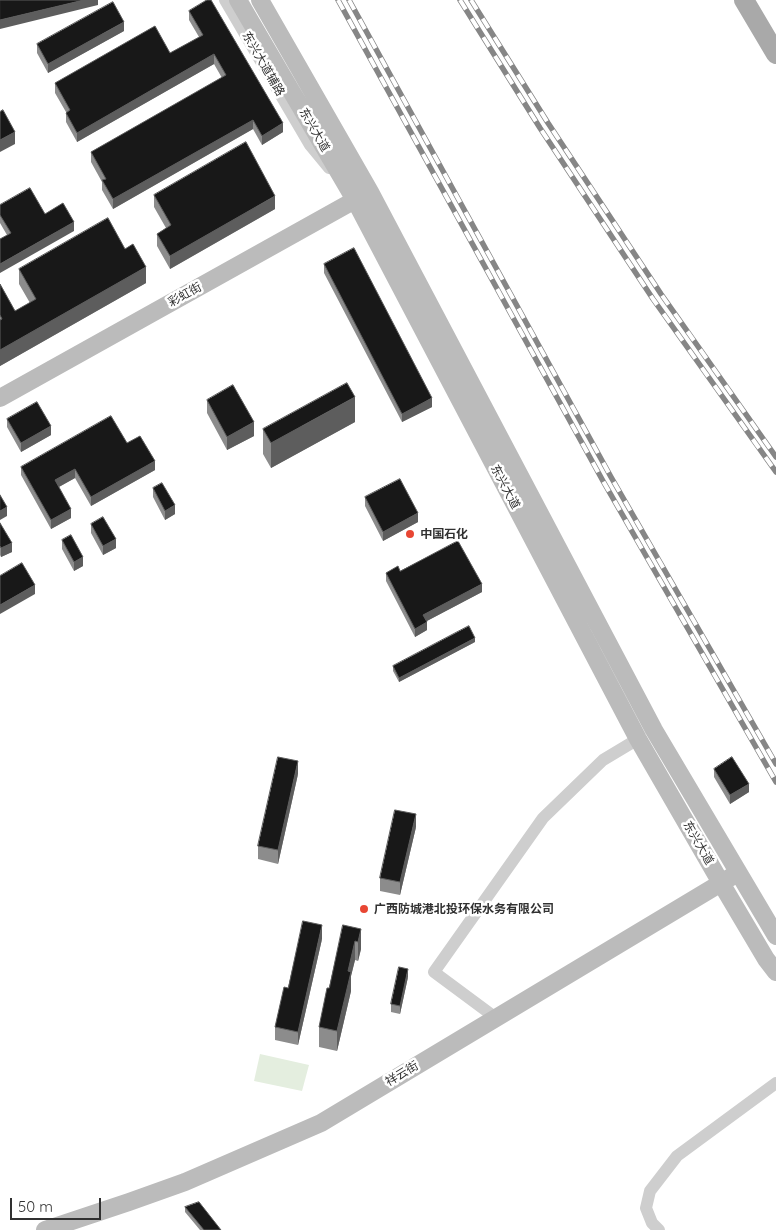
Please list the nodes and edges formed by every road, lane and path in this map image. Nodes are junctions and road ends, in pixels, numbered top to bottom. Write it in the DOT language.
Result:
graph roads {
  1 [pos="225,0"];
  2 [pos="238,0"];
  3 [pos="260,0"];
  4 [pos="744,0"];
  5 [pos="242,19"];
  6 [pos="776,54"];
  7 [pos="280,72"];
  8 [pos="282,96"];
  9 [pos="362,196"];
  10 [pos="0,398"];
  11 [pos="638,739"];
  12 [pos="738,872"];
  13 [pos="721,883"];
  14 [pos="776,936"];
  15 [pos="776,972"];
  16 [pos="496,1018"];
  17 [pos="776,1083"];
  18 [pos="45,1230"];
  19 [pos="659,1230"];
  1 -- 5 [label="street, 东兴大道辅路"];
  2 -- 5 [label="main road, 东兴大道"];
  3 -- 9 [label="main road, 东兴大道"];
  4 -- 6 [label="main road"];
  5 -- 7 [label="main road, 东兴大道"];
  5 -- 8 [label="street, 东兴大道辅路"];
  7 -- 8 [label="street"];
  7 -- 9 [label="main road, 东兴大道"];
  8 -- 9 [label="street, 东兴大道辅路"];
  9 -- 10 [label="main road, 彩虹街"];
  9 -- 11 [label="main road, 东兴大道"];
  9 -- 12 [label="main road, 东兴大道"];
  11 -- 13 [label="main road, 东兴大道"];
  11 -- 16 [label="street"];
  12 -- 13 [label="main road, 祥云街"];
  12 -- 14 [label="main road, 东兴大道"];
  13 -- 15 [label="main road, 东兴大道"];
  13 -- 16 [label="main road, 祥云街"];
  16 -- 18 [label="main road, 祥云街"];
  17 -- 19 [label="street"];
}
